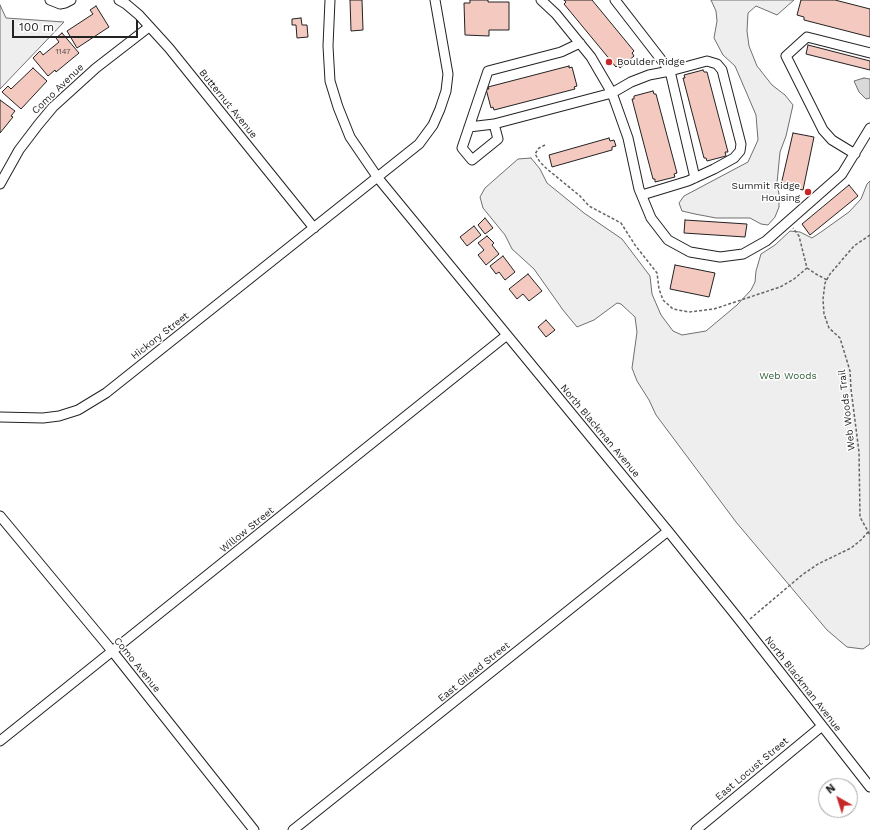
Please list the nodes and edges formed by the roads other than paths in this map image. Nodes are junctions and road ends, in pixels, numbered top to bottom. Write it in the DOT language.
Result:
graph roads {
  1 [pos="50,0"];
  2 [pos="71,0"];
  3 [pos="119,0"];
  4 [pos="330,0"];
  5 [pos="435,0"];
  6 [pos="615,0"];
  7 [pos="546,1"];
  8 [pos="149,27"];
  9 [pos="580,43"];
  10 [pos="870,53"];
  11 [pos="670,71"];
  12 [pos="612,93"];
  13 [pos="494,124"];
  14 [pos="469,127"];
  15 [pos="870,128"];
  16 [pos="854,154"];
  17 [pos="378,178"];
  18 [pos="695,178"];
  19 [pos="0,184"];
  20 [pos="642,195"];
  21 [pos="314,228"];
  22 [pos="507,335"];
  23 [pos="0,417"];
  24 [pos="0,516"];
  25 [pos="668,531"];
  26 [pos="113,652"];
  27 [pos="822,726"];
  28 [pos="0,741"];
  29 [pos="870,788"];
  30 [pos="254,830"];
  31 [pos="294,830"];
  32 [pos="696,830"];
  1 -- 2 [label="street"];
  3 -- 8 [label="street, Butternut Avenue"];
  4 -- 17 [label="street, North Blackman Avenue"];
  5 -- 17 [label="street"];
  6 -- 11 [label="street"];
  7 -- 9 [label="street"];
  8 -- 19 [label="street, Como Avenue"];
  8 -- 21 [label="street, Butternut Avenue"];
  9 -- 12 [label="street"];
  9 -- 14 [label="street"];
  10 -- 16 [label="street"];
  11 -- 12 [label="street"];
  11 -- 18 [label="street"];
  11 -- 18 [label="street"];
  12 -- 13 [label="street"];
  12 -- 20 [label="street"];
  13 -- 14 [label="street"];
  13 -- 14 [label="street"];
  15 -- 16 [label="street"];
  16 -- 20 [label="street"];
  17 -- 21 [label="street, Hickory Street"];
  17 -- 22 [label="street, North Blackman Avenue"];
  18 -- 20 [label="street"];
  21 -- 23 [label="street, Hickory Street"];
  22 -- 25 [label="street, North Blackman Avenue"];
  22 -- 26 [label="street, Willow Street"];
  24 -- 26 [label="street, Como Avenue"];
  25 -- 27 [label="street, North Blackman Avenue"];
  25 -- 31 [label="street, East Gilead Street"];
  26 -- 28 [label="street, Willow Street"];
  26 -- 30 [label="street, Como Avenue"];
  27 -- 29 [label="street, North Blackman Avenue"];
  27 -- 32 [label="street, East Locust Street"];
}
